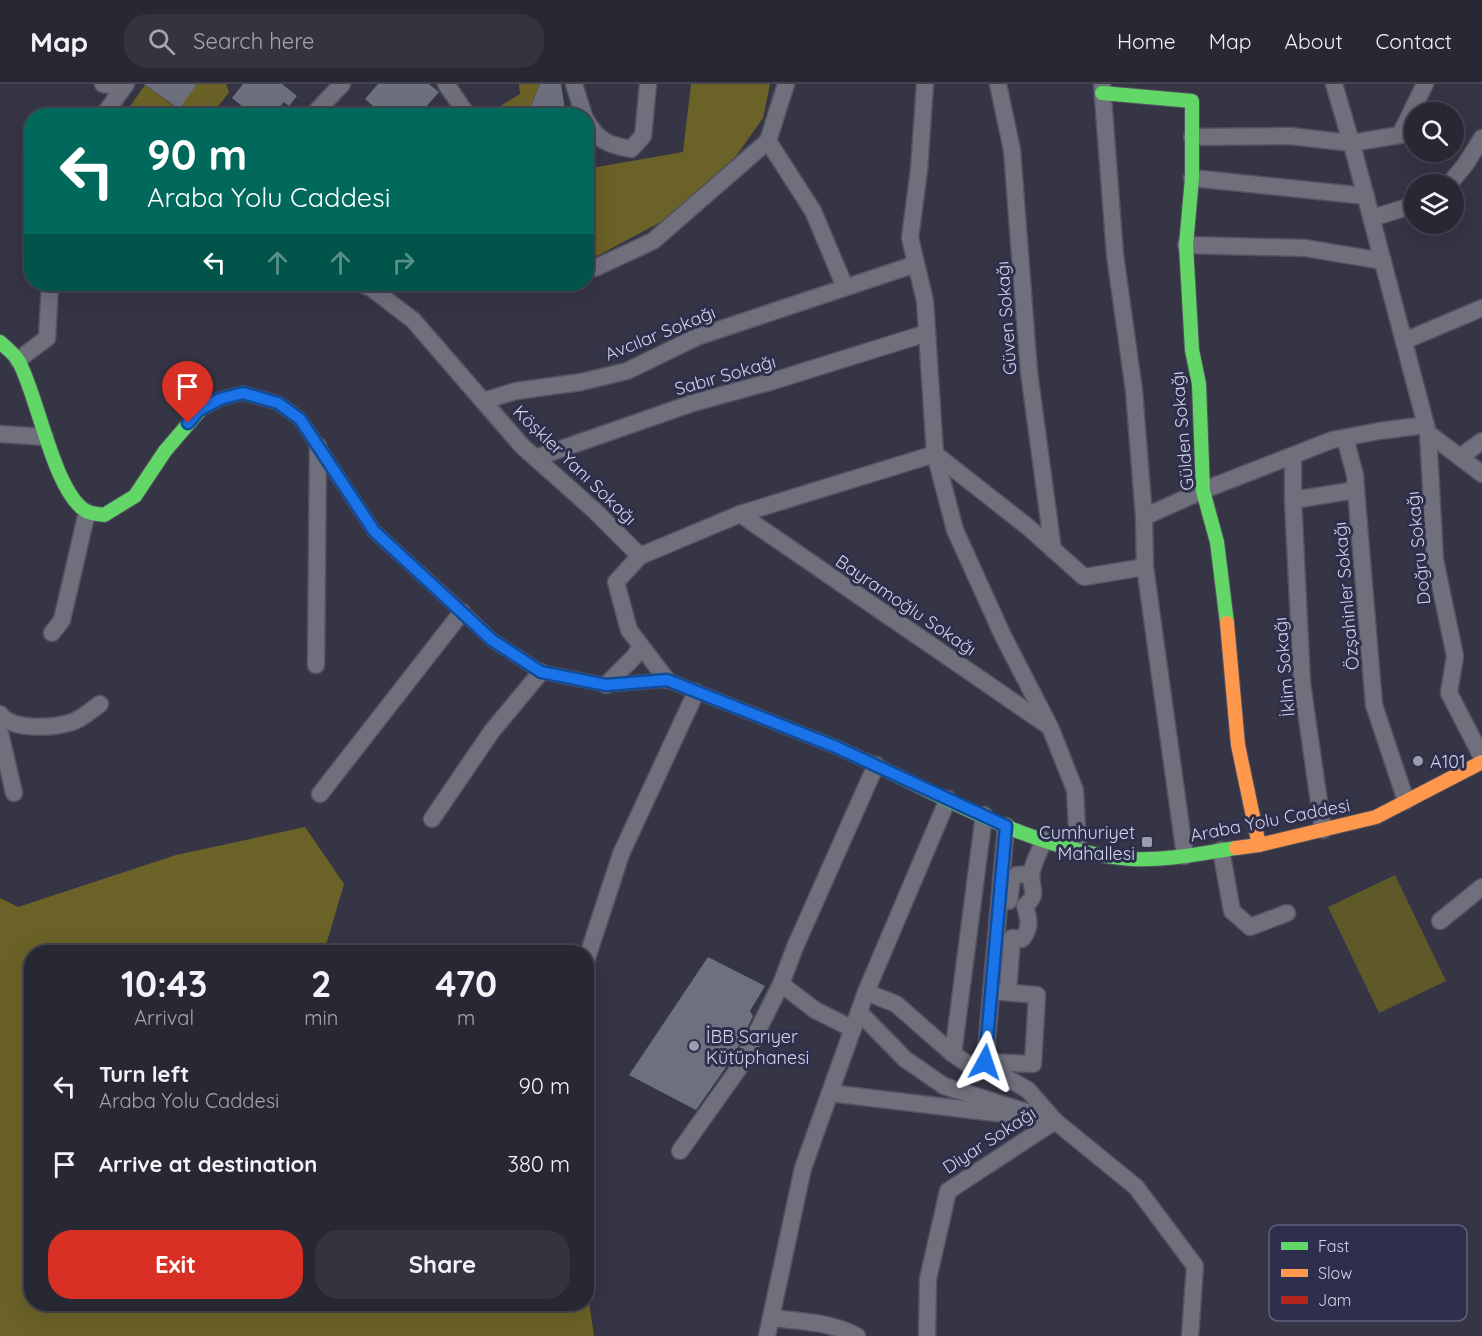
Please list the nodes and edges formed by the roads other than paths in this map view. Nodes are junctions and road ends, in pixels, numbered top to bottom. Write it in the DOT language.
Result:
graph roads {
  1 [pos="103,84"];
  2 [pos="342,84"];
  3 [pos="446,84"];
  4 [pos="574,84"];
  5 [pos="648,84"];
  6 [pos="786,84"];
  7 [pos="925,84"];
  8 [pos="998,84"];
  9 [pos="1334,84"];
  10 [pos="1425,84"];
  11 [pos="124,86"];
  12 [pos="1102,89"];
  13 [pos="109,108"];
  14 [pos="320,108"];
  15 [pos="462,108"];
  16 [pos="582,108"];
  17 [pos="594,133"];
  18 [pos="1192,137"];
  19 [pos="1482,138"];
  20 [pos="768,141"];
  21 [pos="1351,143"];
  22 [pos="1457,174"];
  23 [pos="1192,178"];
  24 [pos="1366,196"];
  25 [pos="1404,208"];
  26 [pos="1372,218"];
  27 [pos="1186,245"];
  28 [pos="1383,261"];
  29 [pos="916,264"];
  30 [pos="594,267"];
  31 [pos="845,288"];
  32 [pos="49,291"];
  33 [pos="375,291"];
  34 [pos="1482,308"];
  35 [pos="927,333"];
  36 [pos="1404,341"];
  37 [pos="0,342"];
  38 [pos="18,360"];
  39 [pos="483,401"];
  40 [pos="1427,429"];
  41 [pos="0,434"];
  42 [pos="45,437"];
  43 [pos="1345,438"];
  44 [pos="1482,441"];
  45 [pos="318,446"];
  46 [pos="935,454"];
  47 [pos="1293,457"];
  48 [pos="1460,457"];
  49 [pos="535,458"];
  50 [pos="1482,474"];
  51 [pos="1356,490"];
  52 [pos="1203,491"];
  53 [pos="1293,500"];
  54 [pos="87,512"];
  55 [pos="740,514"];
  56 [pos="1144,517"];
  57 [pos="1053,550"];
  58 [pos="640,556"];
  59 [pos="1145,567"];
  60 [pos="462,612"];
  61 [pos="52,633"];
  62 [pos="641,646"];
  63 [pos="316,664"];
  64 [pos="541,672"];
  65 [pos="667,680"];
  66 [pos="606,685"];
  67 [pos="696,692"];
  68 [pos="100,704"];
  69 [pos="1,724"];
  70 [pos="1050,727"];
  71 [pos="1482,757"];
  72 [pos="1482,762"];
  73 [pos="876,765"];
  74 [pos="14,793"];
  75 [pos="320,794"];
  76 [pos="948,799"];
  77 [pos="1406,801"];
  78 [pos="984,816"];
  79 [pos="432,819"];
  80 [pos="1006,826"];
  81 [pos="1323,830"];
  82 [pos="1044,840"];
  83 [pos="1259,845"];
  84 [pos="1078,850"];
  85 [pos="1221,850"];
  86 [pos="1185,856"];
  87 [pos="1031,874"];
  88 [pos="1482,887"];
  89 [pos="1017,906"];
  90 [pos="1287,914"];
  91 [pos="1440,921"];
  92 [pos="591,945"];
  93 [pos="781,984"];
  94 [pos="991,991"];
  95 [pos="866,992"];
  96 [pos="1008,992"];
  97 [pos="859,1012"];
  98 [pos="853,1029"];
  99 [pos="953,1054"];
  100 [pos="830,1093"];
  101 [pos="1055,1121"];
  102 [pos="680,1151"];
  103 [pos="771,1318"];
  104 [pos="767,1336"];
  105 [pos="857,1336"];
  106 [pos="927,1336"];
  107 [pos="1190,1336"];
  1 -- 11 [label="street"];
  2 -- 14 [label="street"];
  3 -- 15 [label="street"];
  4 -- 16 [label="street"];
  5 -- 17 [label="street"];
  6 -- 20 [label="street"];
  7 -- 29 [label="street"];
  8 -- 57 [label="street, Güven Sokağı"];
  9 -- 21 [label="street, Doğru Sokağı"];
  10 -- 21 [label="street"];
  11 -- 13 [label="street"];
  12 -- 18 [label="street, Gülden Sokağı"];
  12 -- 56 [label="street"];
  18 -- 21 [label="street"];
  18 -- 23 [label="street, Gülden Sokağı"];
  19 -- 22 [label="street"];
  20 -- 30 [label="street"];
  20 -- 31 [label="street"];
  21 -- 24 [label="street, Doğru Sokağı"];
  23 -- 24 [label="street"];
  23 -- 27 [label="street, Gülden Sokağı"];
  24 -- 26 [label="street, Doğru Sokağı"];
  25 -- 26 [label="street"];
  26 -- 28 [label="street, Doğru Sokağı"];
  27 -- 28 [label="street"];
  27 -- 52 [label="street, Gülden Sokağı"];
  28 -- 36 [label="street, Doğru Sokağı"];
  29 -- 31 [label="street, Avcılar Sokağı"];
  29 -- 35 [label="street"];
  31 -- 39 [label="street, Avcılar Sokağı"];
  32 -- 38 [label="street"];
  33 -- 39 [label="street, Köşkler Yanı Sokağı"];
  34 -- 36 [label="street"];
  35 -- 46 [label="street"];
  35 -- 49 [label="street, Sabır Sokağı"];
  36 -- 40 [label="street, Doğru Sokağı"];
  37 -- 38 [label="street"];
  38 -- 42 [label="street"];
  39 -- 49 [label="street, Köşkler Yanı Sokağı"];
  40 -- 43 [label="street"];
  40 -- 48 [label="street"];
  40 -- 71 [label="street, Doğru Sokağı"];
  41 -- 42 [label="street"];
  42 -- 54 [label="street"];
  43 -- 47 [label="street"];
  43 -- 51 [label="street, Özşahinler Sokağı"];
  44 -- 48 [label="street"];
  45 -- 54 [label="street, Araba Yolu Caddesi"];
  45 -- 60 [label="street, Araba Yolu Caddesi"];
  45 -- 63 [label="street"];
  46 -- 55 [label="street"];
  46 -- 57 [label="street"];
  46 -- 70 [label="street"];
  47 -- 52 [label="street"];
  47 -- 53 [label="street"];
  48 -- 50 [label="street"];
  49 -- 58 [label="street, Köşkler Yanı Sokağı"];
  51 -- 53 [label="street"];
  51 -- 77 [label="street, Özşahinler Sokağı"];
  52 -- 56 [label="street"];
  52 -- 83 [label="street, Gülden Sokağı"];
  53 -- 81 [label="street, İklim Sokağı"];
  54 -- 61 [label="street"];
  55 -- 58 [label="street"];
  55 -- 70 [label="street, Bayramoğlu Sokağı"];
  56 -- 59 [label="street"];
  57 -- 59 [label="street"];
  58 -- 62 [label="street"];
  59 -- 86 [label="street"];
  60 -- 64 [label="street, Araba Yolu Caddesi"];
  60 -- 75 [label="street"];
  62 -- 65 [label="street"];
  62 -- 66 [label="street"];
  64 -- 66 [label="street, Araba Yolu Caddesi"];
  64 -- 79 [label="street"];
  65 -- 66 [label="street, Araba Yolu Caddesi"];
  65 -- 67 [label="street, Araba Yolu Caddesi"];
  67 -- 73 [label="street, Araba Yolu Caddesi"];
  67 -- 92 [label="street"];
  68 -- 69 [label="street"];
  69 -- 74 [label="street"];
  70 -- 84 [label="street"];
  72 -- 77 [label="street, Araba Yolu Caddesi"];
  73 -- 76 [label="street, Araba Yolu Caddesi"];
  73 -- 93 [label="street"];
  76 -- 78 [label="street, Araba Yolu Caddesi"];
  76 -- 95 [label="street"];
  77 -- 81 [label="street, Araba Yolu Caddesi"];
  78 -- 80 [label="street, Araba Yolu Caddesi"];
  78 -- 99 [label="street"];
  80 -- 82 [label="street, Araba Yolu Caddesi"];
  80 -- 94 [label="street"];
  81 -- 83 [label="street, Araba Yolu Caddesi"];
  82 -- 84 [label="street, Araba Yolu Caddesi"];
  82 -- 87 [label="street"];
  83 -- 85 [label="street, Araba Yolu Caddesi"];
  84 -- 86 [label="street, Araba Yolu Caddesi"];
  85 -- 86 [label="street, Araba Yolu Caddesi"];
  85 -- 90 [label="street"];
  87 -- 89 [label="street"];
  87 -- 89 [label="street"];
  88 -- 91 [label="street"];
  89 -- 96 [label="street"];
  93 -- 98 [label="street"];
  93 -- 102 [label="street"];
  94 -- 96 [label="street"];
  94 -- 96 [label="street"];
  95 -- 97 [label="street"];
  95 -- 99 [label="street"];
  97 -- 98 [label="street"];
  97 -- 101 [label="street"];
  98 -- 100 [label="street"];
  99 -- 101 [label="street"];
  100 -- 101 [label="street"];
  100 -- 103 [label="street"];
  101 -- 106 [label="street, Diyar Sokağı"];
  101 -- 107 [label="street"];
  103 -- 104 [label="street"];
  103 -- 105 [label="street"];
}
